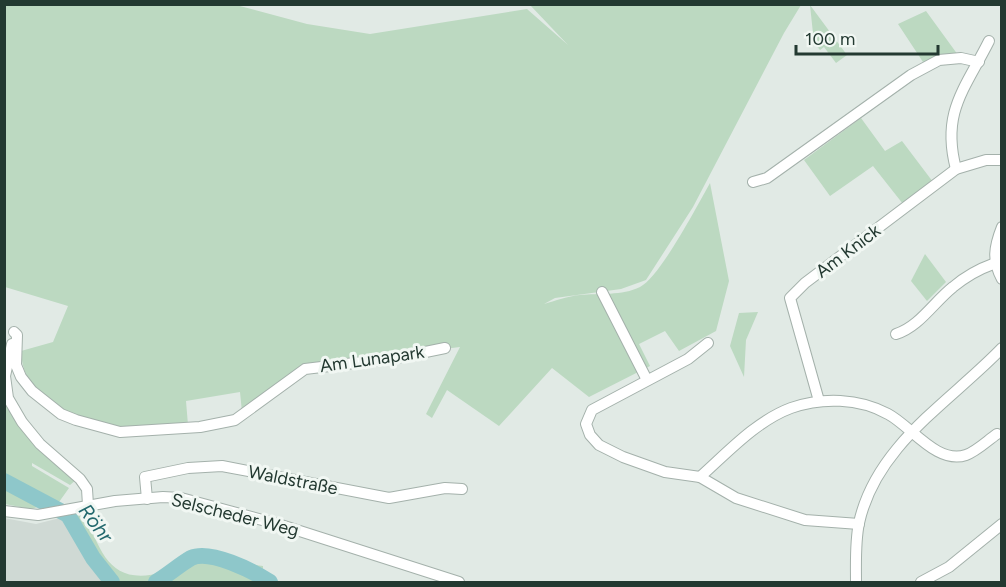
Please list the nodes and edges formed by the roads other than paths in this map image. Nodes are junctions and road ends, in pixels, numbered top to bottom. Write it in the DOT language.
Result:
graph roads {
  1 [pos="989,41"];
  2 [pos="979,62"];
  3 [pos="1002,160"];
  4 [pos="956,169"];
  5 [pos="753,182"];
  6 [pos="1002,227"];
  7 [pos="993,264"];
  8 [pos="1002,279"];
  9 [pos="602,292"];
  10 [pos="9,331"];
  11 [pos="896,334"];
  12 [pos="708,343"];
  13 [pos="446,348"];
  14 [pos="1002,348"];
  15 [pos="647,380"];
  16 [pos="819,401"];
  17 [pos="913,431"];
  18 [pos="996,434"];
  19 [pos="700,477"];
  20 [pos="462,489"];
  21 [pos="147,499"];
  22 [pos="82,506"];
  23 [pos="4,511"];
  24 [pos="859,524"];
  25 [pos="1002,524"];
  26 [pos="459,582"];
  27 [pos="856,582"];
  28 [pos="921,582"];
  1 -- 2 [label="street"];
  2 -- 4 [label="street"];
  2 -- 5 [label="street"];
  3 -- 4 [label="street, Am Knick"];
  4 -- 16 [label="street, Am Knick"];
  6 -- 7 [label="street"];
  7 -- 8 [label="street"];
  7 -- 11 [label="street"];
  9 -- 15 [label="street"];
  10 -- 13 [label="street, Am Lunapark"];
  10 -- 22 [label="street"];
  12 -- 15 [label="street"];
  14 -- 17 [label="street"];
  15 -- 19 [label="street"];
  16 -- 17 [label="street"];
  16 -- 19 [label="street"];
  17 -- 18 [label="street"];
  17 -- 24 [label="street"];
  19 -- 24 [label="street"];
  20 -- 21 [label="street, Waldstraße"];
  21 -- 22 [label="street, Selscheder Weg"];
  21 -- 26 [label="street, Selscheder Weg"];
  22 -- 23 [label="street, Selscheder Weg"];
  24 -- 27 [label="street"];
  25 -- 28 [label="street"];
}
